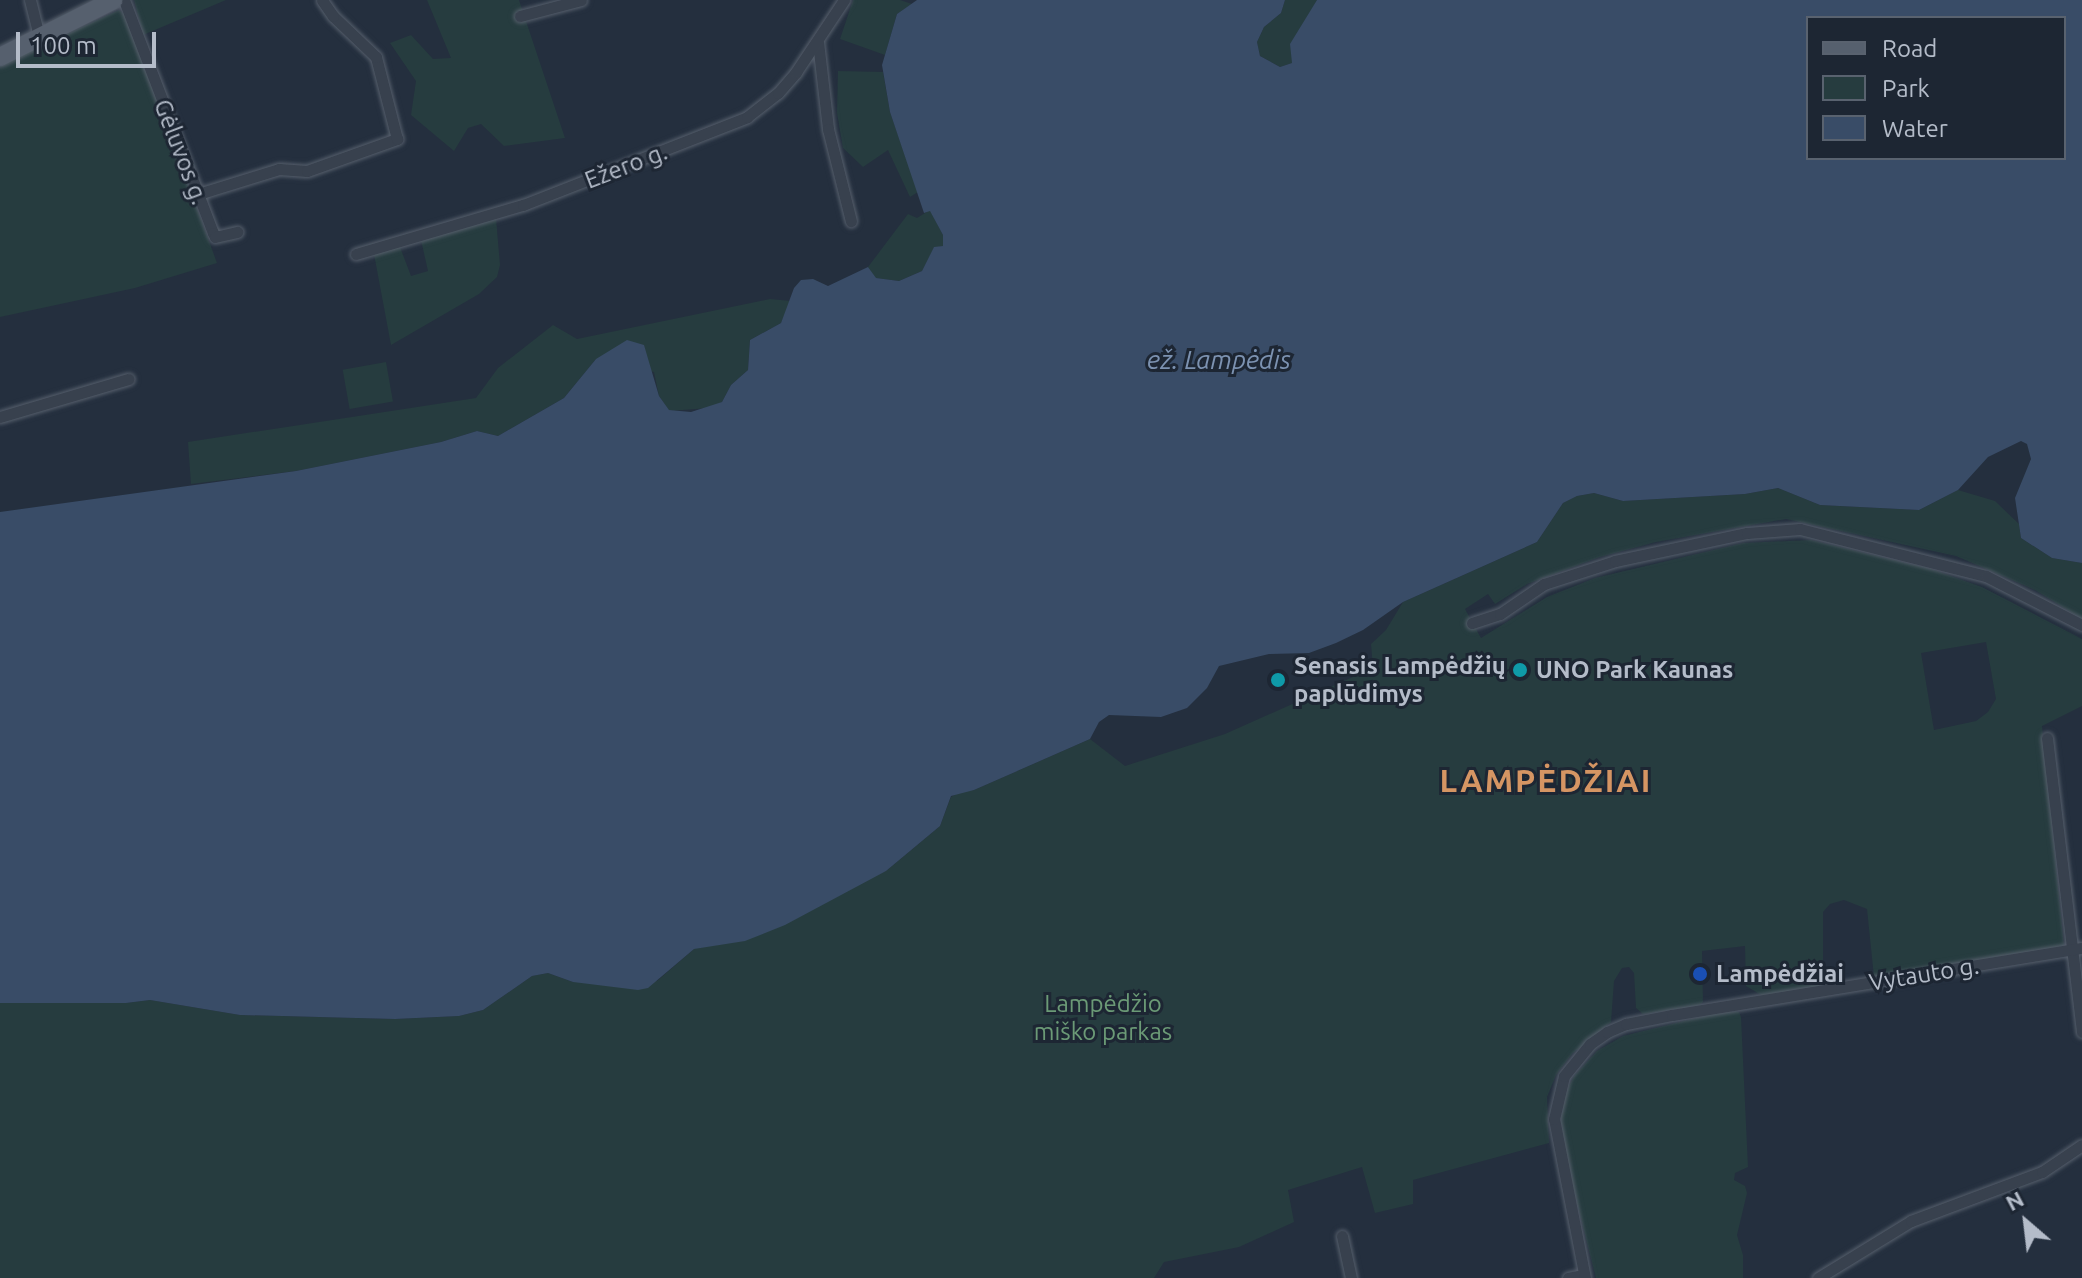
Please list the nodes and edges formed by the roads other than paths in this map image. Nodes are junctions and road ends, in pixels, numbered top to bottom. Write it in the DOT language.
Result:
graph roads {
  1 [pos="30,0"];
  2 [pos="114,0"];
  3 [pos="124,0"];
  4 [pos="322,0"];
  5 [pos="581,0"];
  6 [pos="844,0"];
  7 [pos="520,16"];
  8 [pos="39,35"];
  9 [pos="818,41"];
  10 [pos="0,57"];
  11 [pos="195,195"];
  12 [pos="851,221"];
  13 [pos="237,232"];
  14 [pos="356,254"];
  15 [pos="128,379"];
  16 [pos="0,417"];
  17 [pos="1472,623"];
  18 [pos="2082,625"];
  19 [pos="2047,738"];
  20 [pos="2077,949"];
  21 [pos="2082,1032"];
  22 [pos="2082,1145"];
  23 [pos="1342,1236"];
  24 [pos="1584,1277"];
  25 [pos="1351,1278"];
  26 [pos="1568,1278"];
  27 [pos="1818,1278"];
  1 -- 8 [label="street"];
  2 -- 8 [label="main road"];
  3 -- 11 [label="street, Gėluvos g."];
  4 -- 11 [label="street"];
  5 -- 7 [label="street"];
  6 -- 9 [label="street, Ežero g."];
  8 -- 10 [label="main road"];
  9 -- 12 [label="street"];
  9 -- 14 [label="street, Ežero g."];
  11 -- 13 [label="street, Gėluvos g."];
  15 -- 16 [label="street"];
  17 -- 18 [label="street"];
  19 -- 20 [label="street"];
  20 -- 21 [label="street"];
  20 -- 24 [label="street, Vytauto g."];
  22 -- 27 [label="street"];
  23 -- 25 [label="street"];
  24 -- 26 [label="street"];
}
